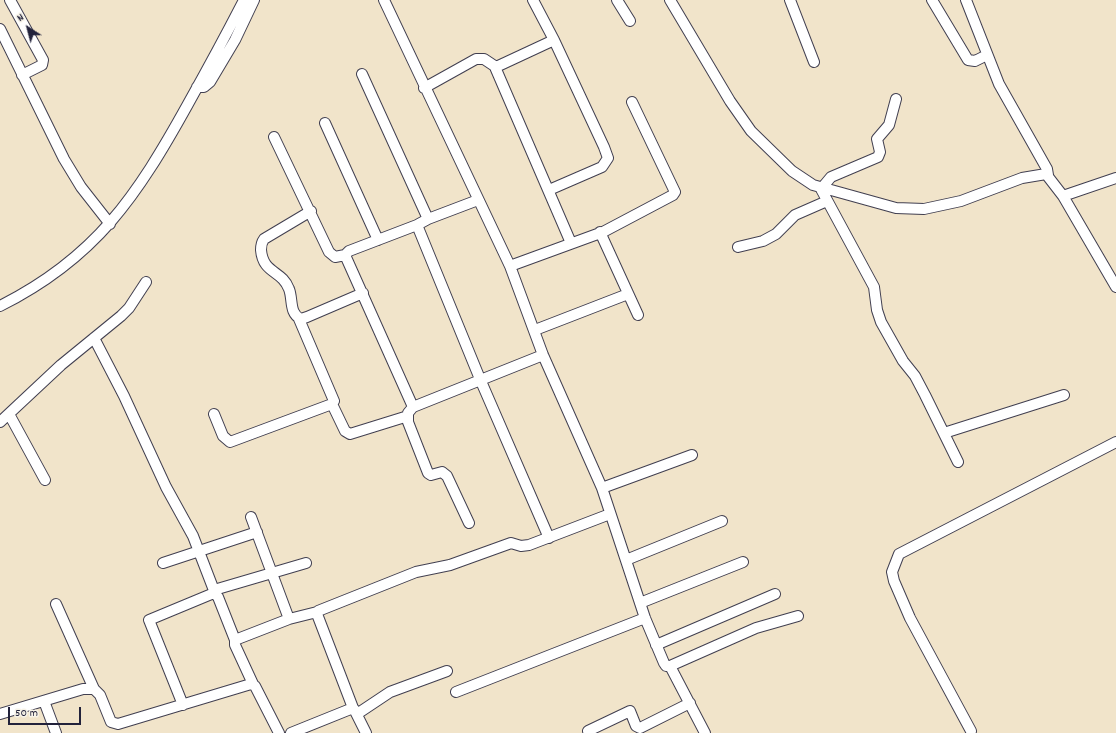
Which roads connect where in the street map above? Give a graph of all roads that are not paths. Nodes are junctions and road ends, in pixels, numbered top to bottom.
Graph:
1 (10, 0) edge
2 (244, 0) edge
3 (254, 0) edge
4 (384, 0) edge
5 (533, 0) edge
6 (616, 0) edge
7 (670, 0) edge
8 (790, 0) edge
9 (932, 0) edge
10 (966, 0) edge
11 (630, 21) dead end
12 (0, 29) edge
13 (554, 40) junction
14 (987, 55) junction
15 (814, 62) dead end
16 (495, 67) junction
17 (362, 74) dead end
18 (22, 75) junction
19 (197, 87) junction
20 (424, 88) junction
21 (896, 99) dead end
22 (632, 102) dead end
23 (325, 123) dead end
24 (274, 137) dead end
25 (1048, 175) junction
26 (1116, 178) edge
27 (821, 189) junction
28 (549, 190) junction
29 (1063, 196) junction
30 (478, 200) junction
31 (827, 202) junction
32 (310, 211) junction
33 (428, 219) junction
34 (110, 224) junction
35 (417, 225) junction
36 (600, 232) junction
37 (378, 240) junction
38 (571, 242) junction
39 (738, 247) dead end
40 (345, 255) junction
41 (510, 266) junction
42 (146, 282) dead end
43 (1116, 287) edge
44 (363, 293) junction
45 (628, 294) junction
46 (0, 306) edge
47 (638, 315) dead end
48 (299, 319) junction
49 (535, 330) junction
50 (94, 338) junction
51 (543, 355) junction
52 (480, 379) junction
53 (1064, 395) dead end
54 (332, 404) junction
55 (413, 407) junction
56 (9, 414) junction
57 (214, 414) dead end
58 (408, 416) junction
59 (0, 422) edge
60 (944, 433) junction
61 (1116, 442) edge
62 (692, 455) dead end
63 (958, 462) dead end
64 (45, 480) dead end
65 (602, 488) junction
66 (610, 514) junction
67 (251, 517) dead end
68 (722, 520) dead end
69 (469, 523) dead end
70 (257, 532) junction
71 (549, 538) junction
72 (199, 552) junction
73 (626, 560) junction
74 (744, 562) dead end
75 (163, 563) dead end
76 (306, 563) dead end
77 (271, 572) junction
78 (215, 592) junction
79 (775, 594) dead end
80 (640, 603) junction
81 (56, 604) dead end
82 (317, 612) junction
83 (798, 616) dead end
84 (645, 618) junction
85 (290, 619) junction
86 (235, 640) junction
87 (656, 645) junction
88 (670, 666) junction
89 (446, 671) dead end
90 (253, 684) junction
91 (94, 689) junction
92 (456, 692) dead end
93 (44, 701) junction
94 (690, 703) junction
95 (183, 704) junction
96 (355, 711) junction
97 (0, 714) edge
98 (115, 728) edge
99 (588, 731) dead end
100 (971, 731) dead end
101 (56, 733) edge
102 (279, 733) edge
103 (291, 733) edge
104 (366, 733) edge
105 (705, 733) edge

1 - 18 street
2 - 19 street
3 - 19 street
4 - 20 street
5 - 13 street
6 - 11 street
7 - 27 street
8 - 15 street
9 - 14 street
10 - 14 street
12 - 18 street
13 - 16 street
13 - 28 street
14 - 25 street
16 - 20 street
16 - 28 street
17 - 33 street
18 - 34 street
19 - 34 street
20 - 30 street
21 - 27 street
22 - 36 street
23 - 37 street
24 - 32 street
25 - 27 street
25 - 29 street
26 - 29 street
27 - 31 street
28 - 38 street
29 - 43 street
30 - 33 street
30 - 41 street
31 - 39 street
31 - 60 street
32 - 40 street
32 - 48 street
33 - 35 street
34 - 46 street
35 - 37 street
35 - 52 street
36 - 38 street
36 - 45 street
37 - 40 street
38 - 41 street
40 - 44 street
41 - 49 street
42 - 50 street
44 - 48 street
44 - 55 street
45 - 47 street
45 - 49 street
48 - 54 street
49 - 51 street
50 - 56 street
50 - 72 street
51 - 52 street
51 - 65 street
52 - 55 street
52 - 71 street
53 - 60 street
54 - 57 street
54 - 58 street
55 - 58 street
56 - 59 street
56 - 64 street
58 - 69 street
60 - 63 street
61 - 100 street
62 - 65 street
65 - 66 street
66 - 71 street
66 - 73 street
67 - 70 street
68 - 73 street
70 - 72 street
70 - 77 street
71 - 82 street
72 - 75 street
72 - 78 street
73 - 80 street
74 - 80 street
76 - 77 street
77 - 78 street
77 - 85 street
78 - 86 street
78 - 95 street
79 - 87 street
80 - 84 street
81 - 91 street
82 - 85 street
82 - 96 street
83 - 88 street
84 - 87 street
84 - 92 street
85 - 86 street
86 - 90 street
87 - 88 street
88 - 94 street
89 - 96 street
90 - 95 street
90 - 102 street
91 - 93 street
91 - 98 street
93 - 97 street
93 - 101 street
94 - 99 street
94 - 105 street
95 - 98 street
96 - 103 street
96 - 104 street

